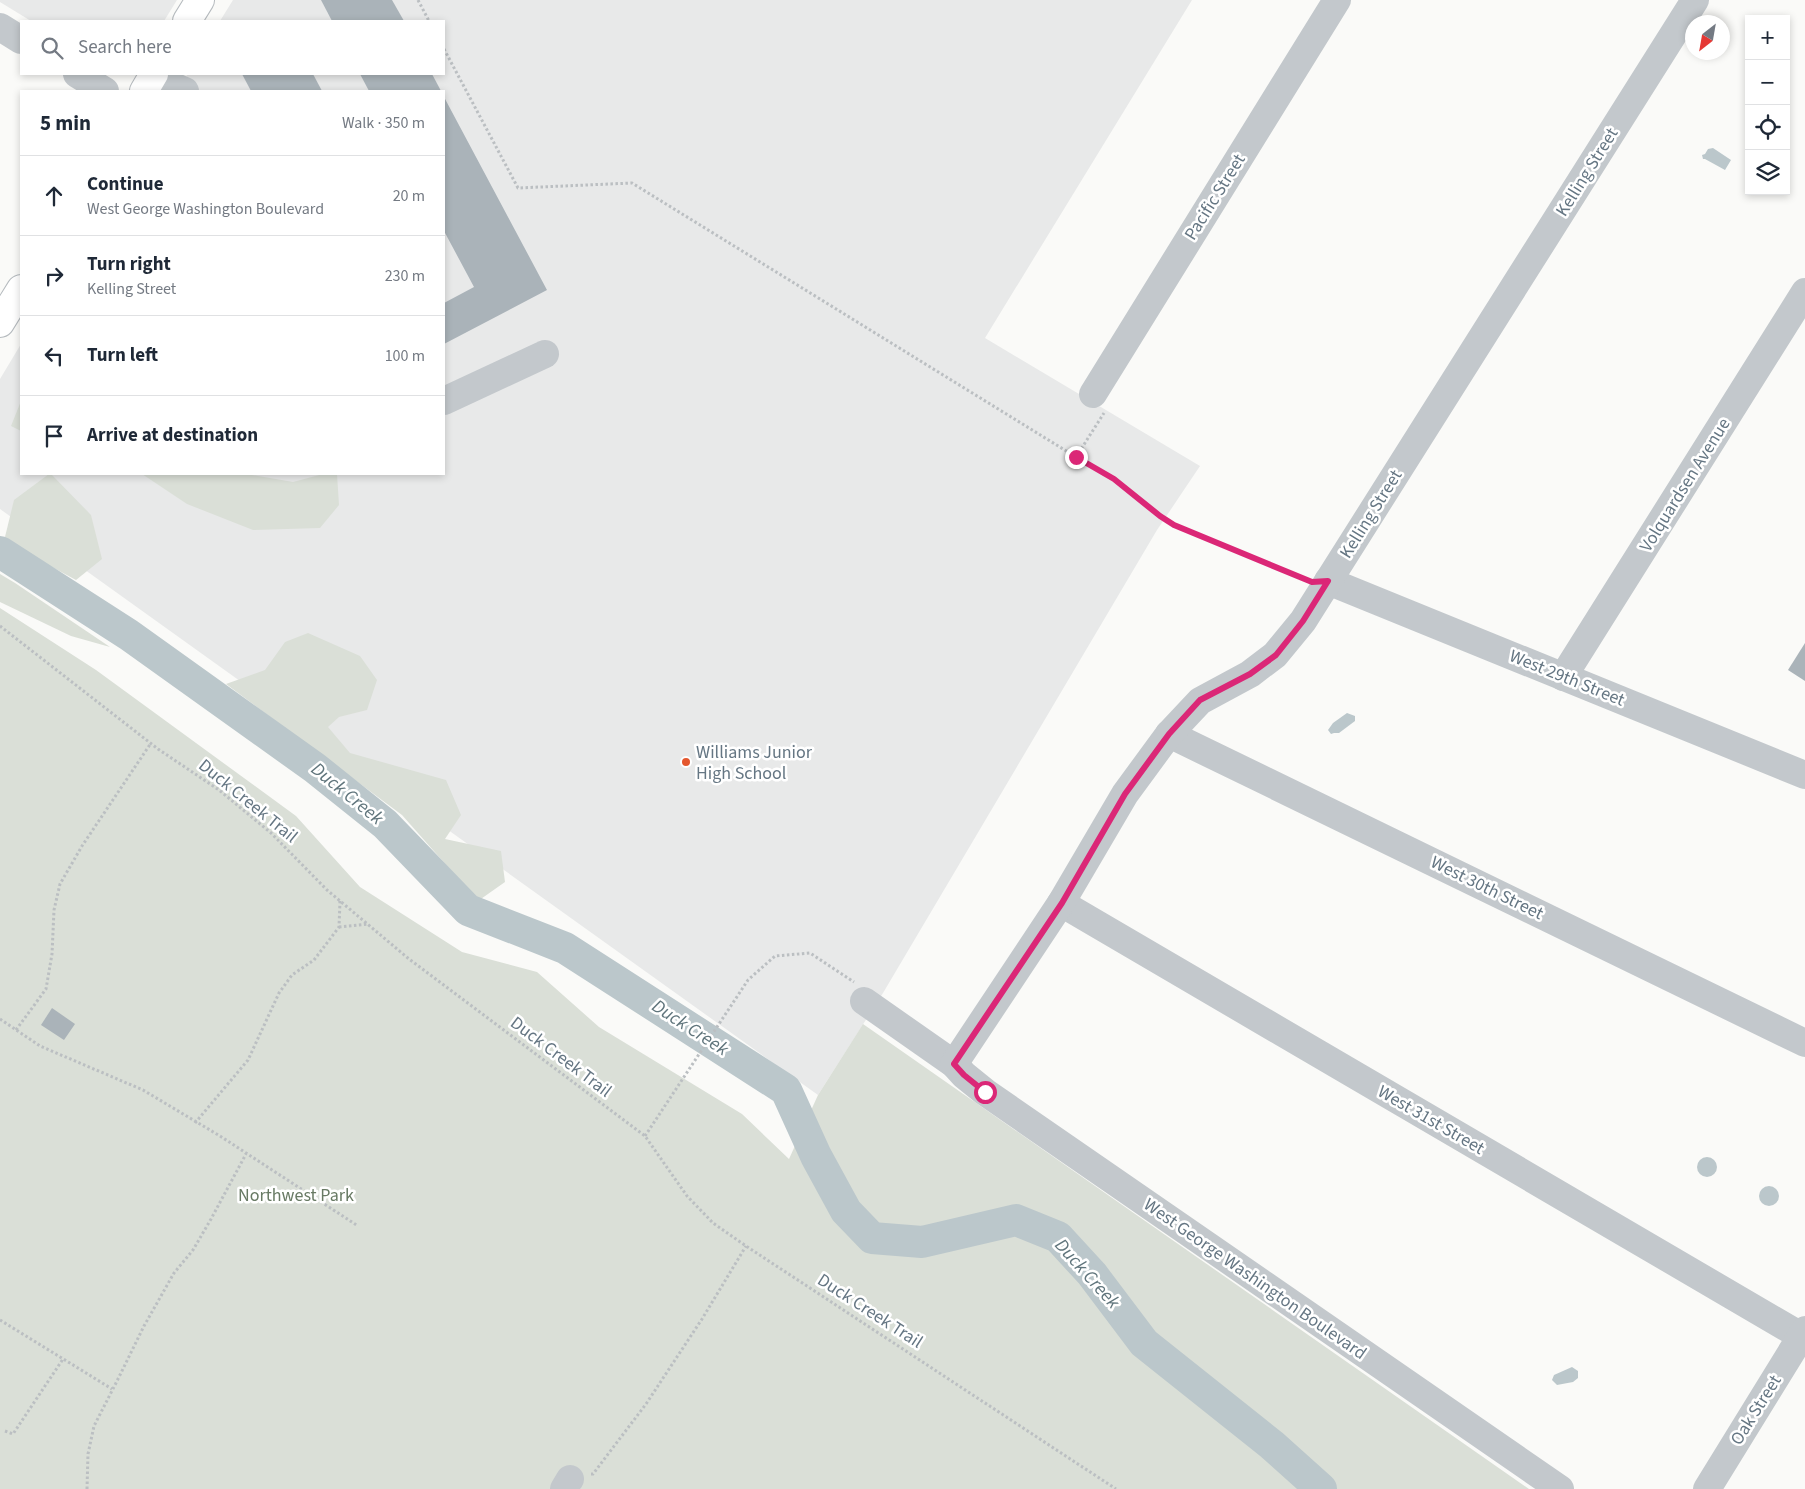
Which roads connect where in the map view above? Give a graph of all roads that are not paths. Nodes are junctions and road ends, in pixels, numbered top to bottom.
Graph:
1 (200, 0) edge
2 (1337, 0) edge
3 (1695, 0) edge
4 (188, 20) edge
5 (0, 27) edge
6 (20, 39) edge
7 (79, 75) edge
8 (150, 81) edge
9 (104, 90) edge
10 (182, 90) edge
11 (20, 291) edge
12 (1805, 292) edge
13 (0, 323) edge
14 (545, 354) dead end
15 (1093, 394) road end
16 (445, 401) edge
17 (1328, 581) junction
18 (1563, 677) junction
19 (1169, 734) junction
20 (1804, 774) edge
21 (1062, 903) junction
22 (864, 1001) road end
23 (1805, 1043) edge
24 (954, 1064) junction
25 (1803, 1333) edge
26 (1560, 1489) edge
27 (1707, 1489) edge

1 - 4 main road
2 - 15 street, Pacific Street
3 - 17 street, Kelling Street
5 - 6 street
7 - 9 street
8 - 10 street
11 - 13 main road
12 - 18 street, Volquardsen Avenue
14 - 16 street
17 - 18 street, West 29th Street
17 - 19 street, Kelling Street
18 - 20 street, West 29th Street
19 - 21 street, Kelling Street
19 - 23 street, West 30th Street
21 - 24 street, Kelling Street
21 - 25 street, West 31st Street
22 - 24 street, West George Washington Boulevard
24 - 26 street, West George Washington Boulevard
25 - 27 street, Oak Street

